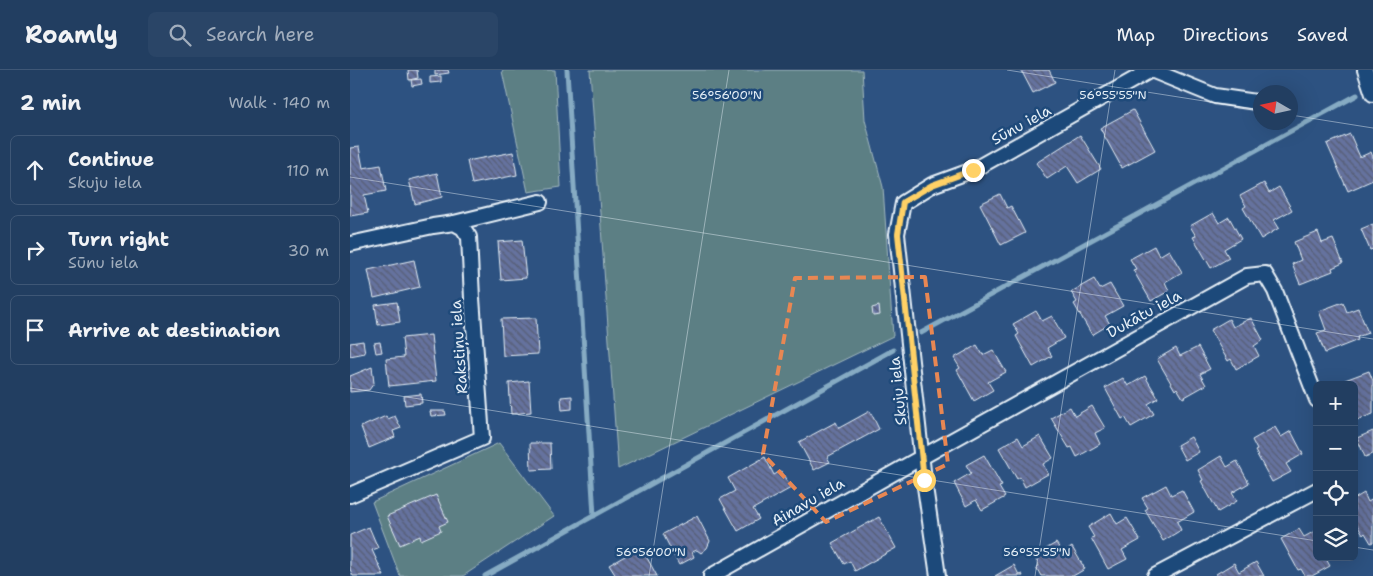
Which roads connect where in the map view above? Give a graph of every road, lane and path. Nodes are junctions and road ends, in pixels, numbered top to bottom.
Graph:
1 (1151, 70) edge
2 (1365, 70) edge
3 (1373, 94) edge
4 (1253, 102) edge
5 (540, 202) dead end
6 (903, 202) joint
7 (454, 224) junction
8 (350, 244) edge
9 (1313, 390) edge
10 (922, 457) junction
11 (1313, 492) edge
12 (350, 495) edge
13 (711, 576) edge
14 (938, 576) edge
15 (1155, 576) edge

1 - 4 street
1 - 6 street, Sūnu iela
2 - 3 street
5 - 7 street
6 - 10 street, Skuju iela
7 - 8 street
7 - 12 street, Rakstiņu iela
9 - 10 street, Dukātu iela
10 - 13 street, Ainavu iela
10 - 14 street, Skuju iela
11 - 15 street

